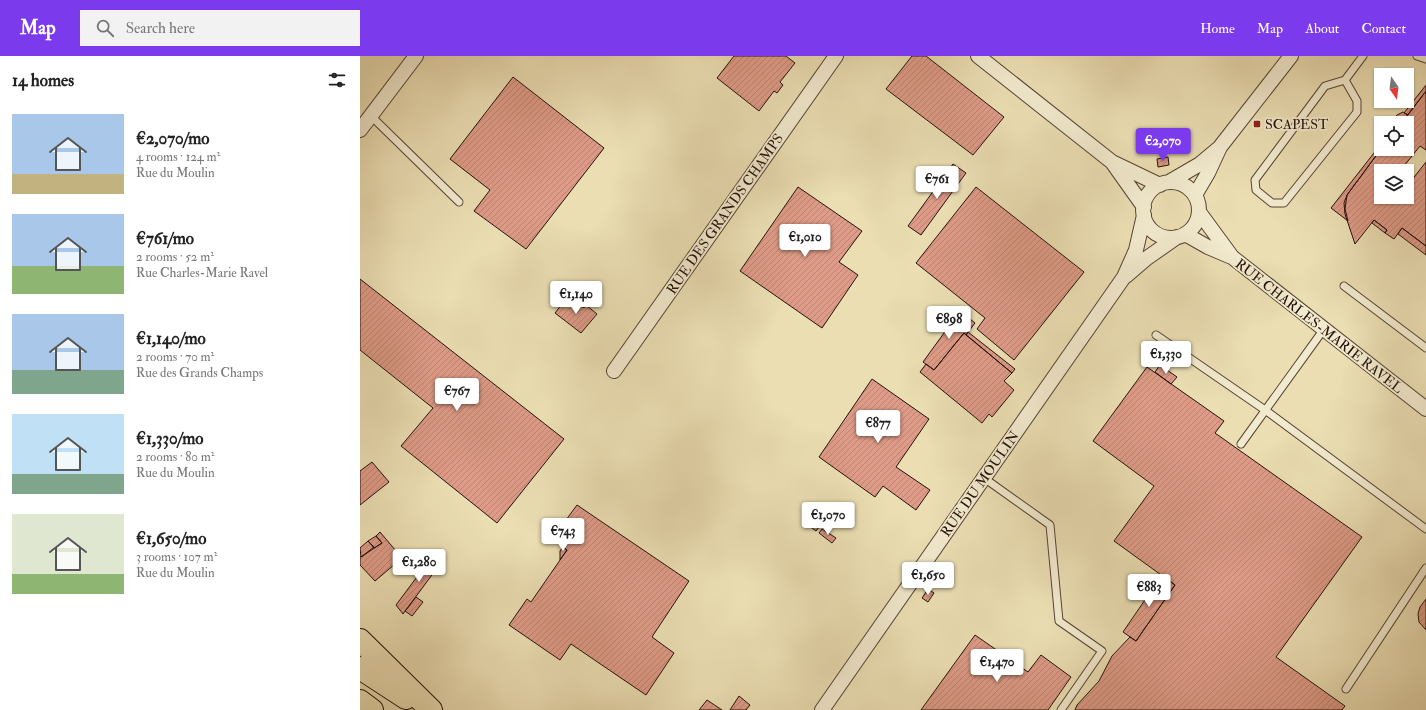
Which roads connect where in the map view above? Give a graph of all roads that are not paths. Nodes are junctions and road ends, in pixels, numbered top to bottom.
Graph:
1 (416, 56) edge
2 (836, 56) edge
3 (978, 56) edge
4 (1291, 56) edge
5 (1363, 56) edge
6 (1417, 56) edge
7 (1426, 59) edge
8 (1345, 80) junction
9 (371, 116) junction
10 (360, 130) edge
11 (1220, 147) junction
12 (1112, 162) junction
13 (1164, 184) junction
14 (1195, 195) junction
15 (459, 202) dead end
16 (1144, 211) junction
17 (1199, 212) junction
18 (1181, 236) junction
19 (1232, 257) junction
20 (1124, 277) junction
21 (1344, 286) dead end
22 (1324, 329) junction
23 (1156, 335) dead end
24 (1426, 348) edge
25 (614, 371) dead end
26 (1426, 409) edge
27 (1265, 410) junction
28 (1241, 444) dead end
29 (984, 478) junction
30 (1426, 529) edge
31 (1426, 568) edge
32 (360, 640) edge
33 (360, 668) edge
34 (1346, 689) dead end
35 (360, 701) edge
36 (372, 710) edge
37 (423, 710) edge
38 (431, 710) edge
39 (822, 710) edge
40 (1061, 710) edge

1 - 9 street
2 - 25 street, RUE DES GRANDS CHAMPS
3 - 12 street
4 - 11 street
5 - 8 lane
6 - 7 lane
8 - 8 lane
9 - 10 street
9 - 15 lane
11 - 13 street
11 - 14 street
12 - 13 street
12 - 16 street
13 - 14 street
13 - 16 street
14 - 17 street
16 - 18 street
16 - 20 street, RUE DU MOULIN
17 - 18 street
17 - 19 street, RUE CHARLES-MARIE RAVEL
18 - 19 street, RUE CHARLES-MARIE RAVEL
18 - 20 street, RUE DU MOULIN
19 - 22 street, RUE CHARLES-MARIE RAVEL
20 - 29 street, RUE DU MOULIN
21 - 24 lane
22 - 26 street, RUE CHARLES-MARIE RAVEL
22 - 27 lane
23 - 27 lane
27 - 28 lane
27 - 30 lane
29 - 39 street, RUE DU MOULIN
29 - 40 lane
31 - 34 lane
32 - 38 main road
33 - 37 main road
35 - 36 main road

